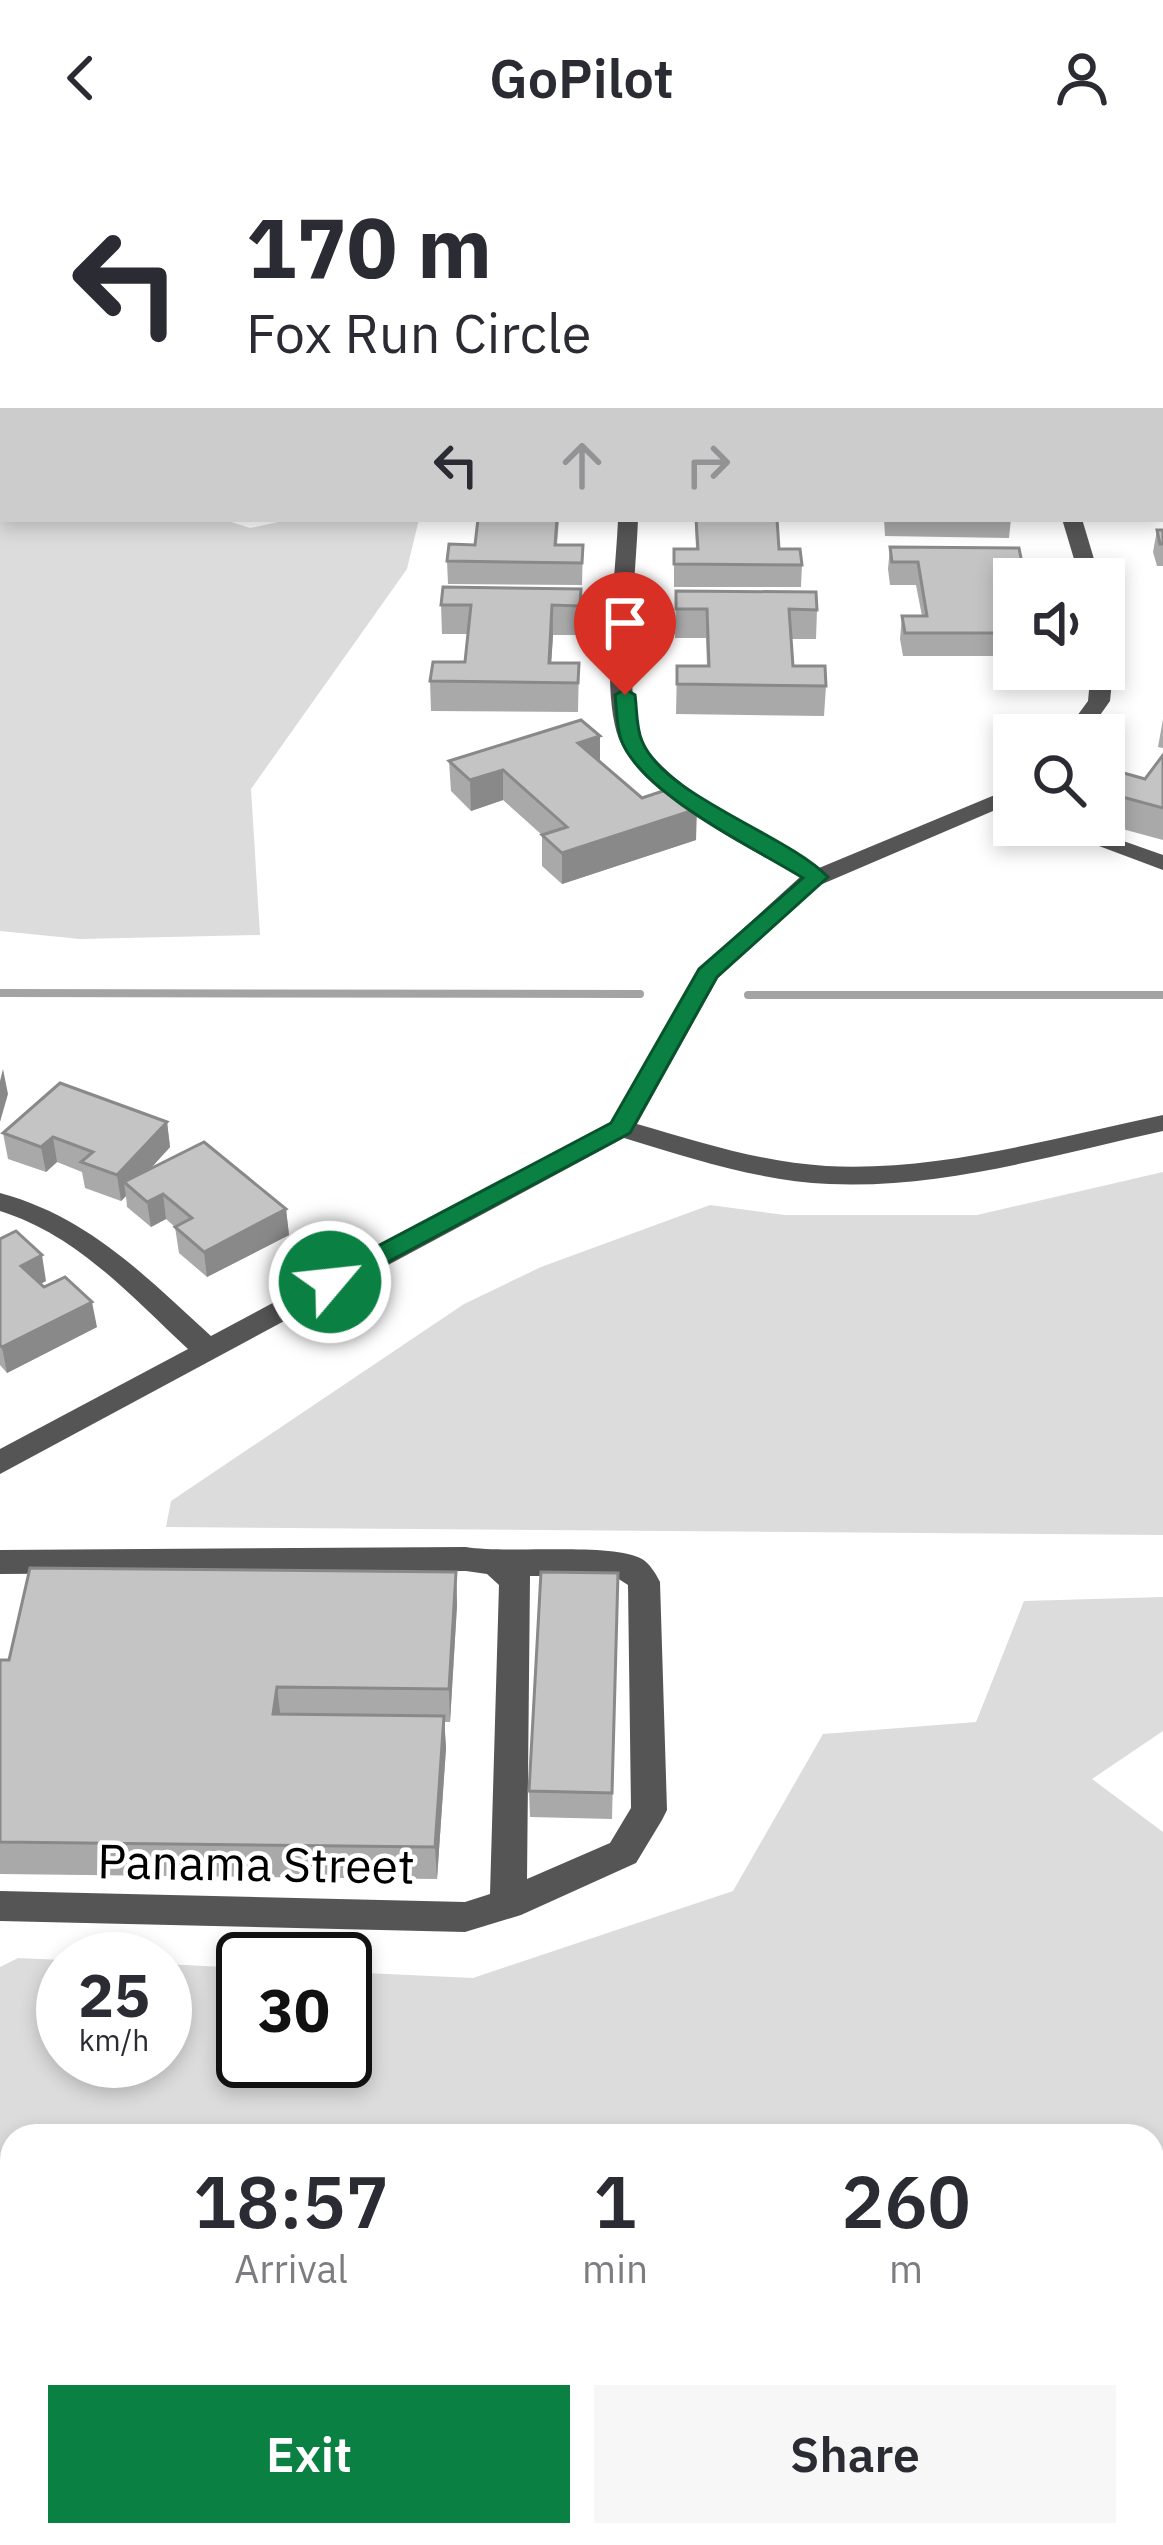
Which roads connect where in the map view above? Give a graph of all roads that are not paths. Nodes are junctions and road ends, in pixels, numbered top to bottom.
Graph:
1 (628, 522) edge
2 (1073, 522) edge
3 (1084, 558) edge
4 (993, 808) edge
5 (1115, 846) edge
6 (1163, 863) edge
7 (817, 877) junction
8 (1163, 1123) edge
9 (621, 1128) junction
10 (0, 1202) edge
11 (206, 1348) junction
12 (0, 1463) edge
13 (1, 1564) edge
14 (496, 1564) junction
15 (508, 1904) junction
16 (0, 1906) edge

1 - 7 street
2 - 3 street
4 - 7 street
5 - 6 street
7 - 9 street
8 - 9 street
9 - 11 street
10 - 11 street
11 - 12 street
13 - 14 street, Panama Street
14 - 15 street
14 - 15 street, Panama Street
15 - 16 street, Panama Street

